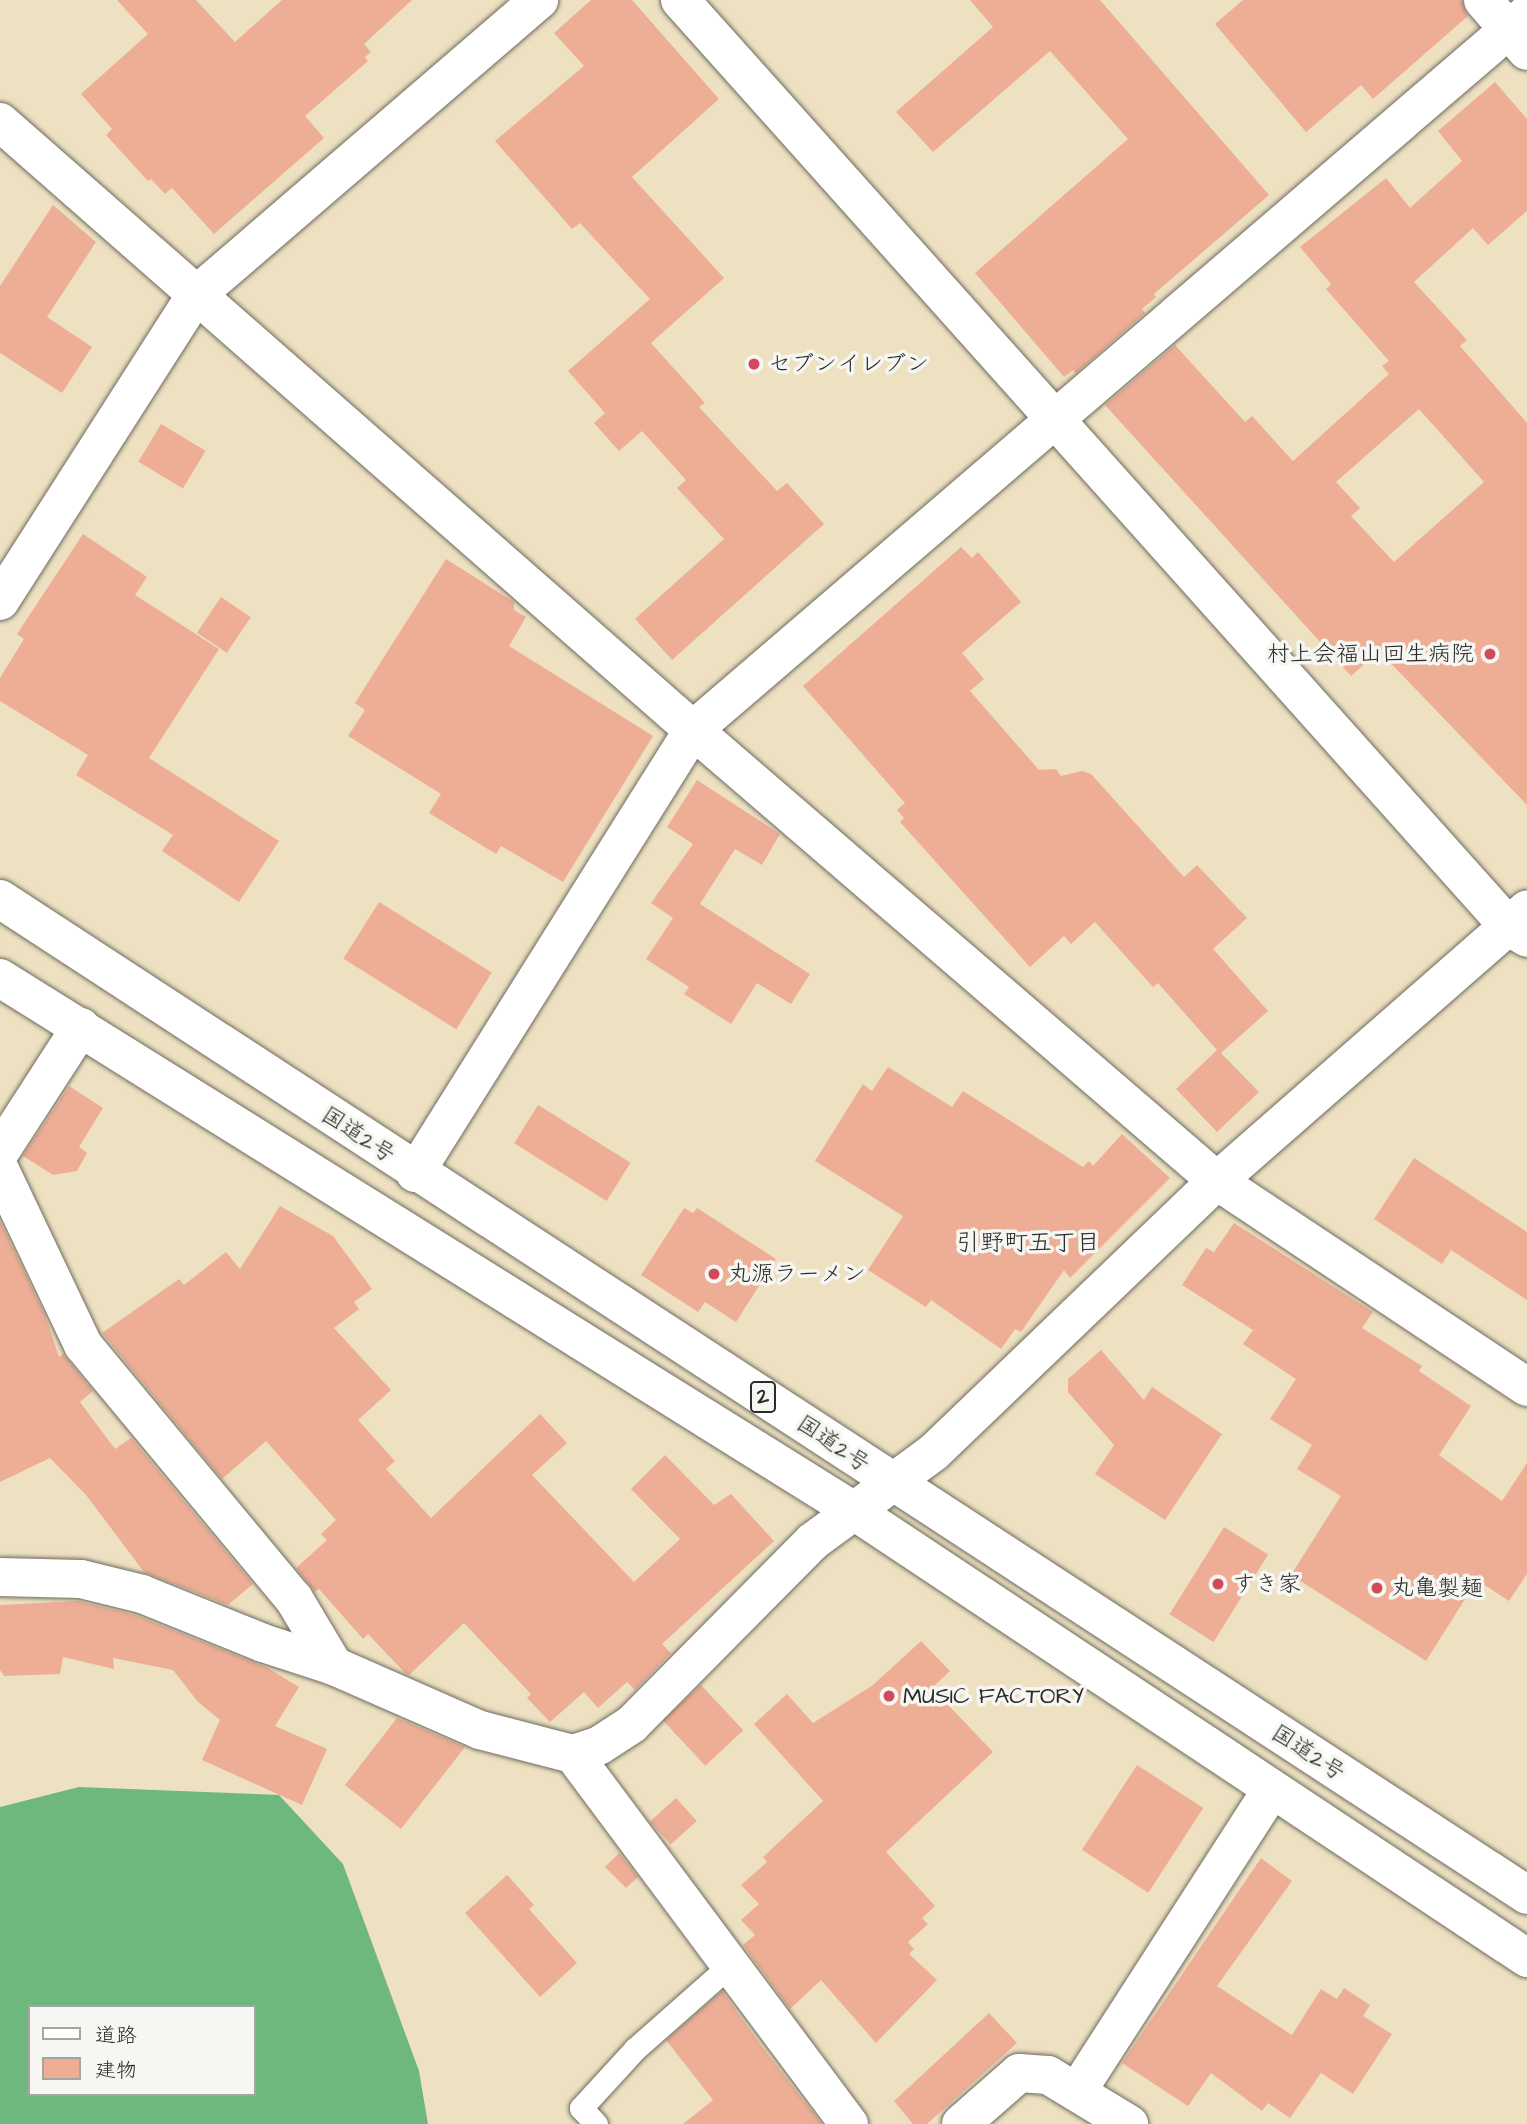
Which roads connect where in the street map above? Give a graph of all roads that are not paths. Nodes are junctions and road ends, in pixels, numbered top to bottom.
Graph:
1 (540, 0) edge
2 (680, 0) edge
3 (1483, 0) edge
4 (1521, 32) edge
5 (0, 122) edge
6 (195, 296) junction
7 (1058, 420) junction
8 (0, 601) edge
9 (693, 730) junction
10 (0, 899) edge
11 (1521, 925) edge
12 (0, 978) edge
13 (81, 1027) junction
14 (0, 1152) edge
15 (0, 1170) edge
16 (415, 1173) junction
17 (1217, 1181) junction
18 (1527, 1387) edge
19 (892, 1484) junction
20 (853, 1511) junction
21 (0, 1577) edge
22 (334, 1666) junction
23 (573, 1754) junction
24 (1272, 1789) junction
25 (1527, 1895) edge
26 (1527, 1958) edge
27 (729, 1966) junction
28 (1078, 2090) junction
29 (596, 2124) edge
30 (849, 2124) edge
31 (961, 2124) edge
32 (1129, 2124) edge

1 - 6 main road
2 - 7 main road
3 - 4 main road
4 - 7 main road
5 - 6 main road
6 - 8 main road
6 - 9 main road
7 - 9 main road
7 - 11 main road
9 - 16 main road
9 - 17 main road
10 - 16 main road, 国道2号 / 2
11 - 17 main road
12 - 13 main road, 国道2号 / 2
13 - 14 main road
13 - 20 main road, 国道2号 / 2
15 - 22 main road
16 - 19 main road, 国道2号 / 2
17 - 18 main road
17 - 19 main road
19 - 20 main road
19 - 25 main road, 国道2号 / 2
20 - 23 main road
20 - 24 main road, 国道2号 / 2
21 - 22 main road
22 - 23 main road
23 - 27 main road
24 - 26 main road, 国道2号 / 2
24 - 28 main road
27 - 29 lane
27 - 30 main road
28 - 31 main road
28 - 32 main road

